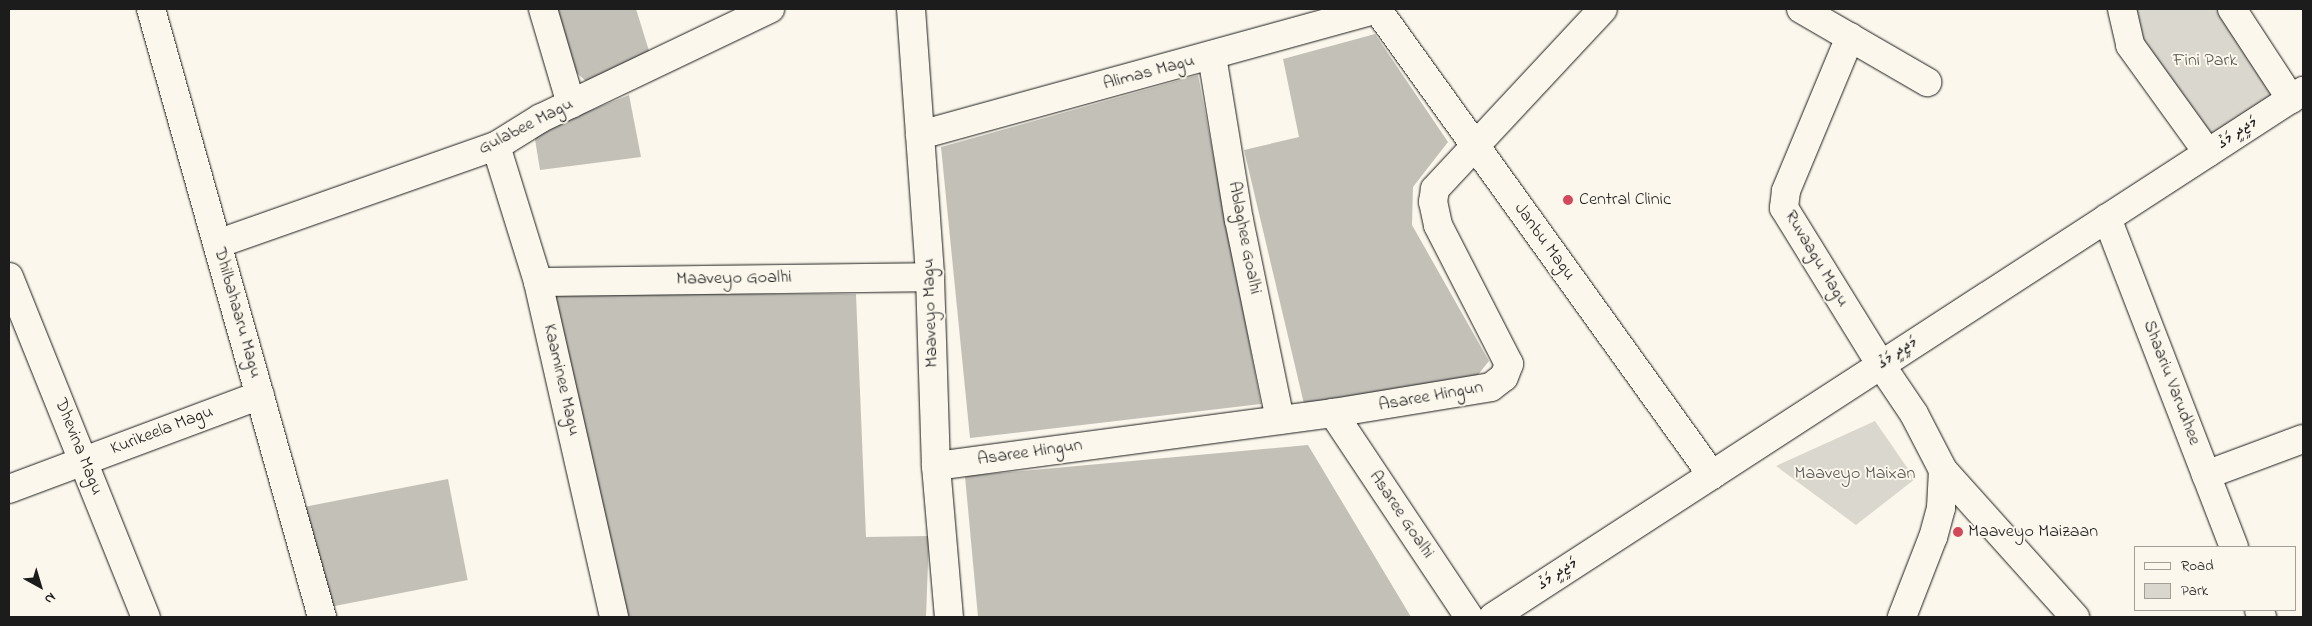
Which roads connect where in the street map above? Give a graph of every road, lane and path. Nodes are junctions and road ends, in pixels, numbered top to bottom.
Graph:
1 (151, 9) edge
2 (544, 9) edge
3 (770, 9) edge
4 (911, 9) edge
5 (1377, 9) edge
6 (1603, 9) edge
7 (1802, 9) edge
8 (2122, 9) edge
9 (2232, 9) edge
10 (1850, 37) junction
11 (1212, 56) junction
12 (1927, 82) dead end
13 (2297, 95) edge
14 (571, 104) junction
15 (920, 136) junction
16 (496, 146) junction
17 (1475, 146) junction
18 (2208, 153) junction
19 (2108, 218) junction
20 (217, 244) junction
21 (9, 277) edge
22 (930, 277) junction
23 (538, 282) junction
24 (1881, 365) junction
25 (260, 395) junction
26 (1333, 413) junction
27 (1280, 420) junction
28 (2303, 438) edge
29 (84, 461) junction
30 (936, 466) junction
31 (1943, 470) junction
32 (2206, 475) junction
33 (1712, 476) junction
34 (9, 489) edge
35 (1647, 528) dead end
36 (2234, 546) edge
37 (146, 617) edge
38 (322, 617) edge
39 (614, 617) edge
40 (949, 617) edge
41 (1469, 617) edge
42 (1493, 617) edge
43 (1500, 617) edge
44 (1902, 617) edge
45 (2074, 617) edge

1 - 20 street, Dhilbahaaru Magu
2 - 14 street
3 - 14 street, Gulabee Magu
4 - 15 street, Maaveyo Magu
5 - 11 street, Alimas Magu
5 - 17 street, Janbu Magu
6 - 17 street, Asaree Hingun
7 - 10 street
8 - 18 street
9 - 13 street
10 - 12 street
10 - 24 street, Ruvaagu Magu
11 - 15 street, Alimas Magu
11 - 27 street, Ablaghee Goalhi
13 - 18 street, މަޖީދީ މަގު
14 - 16 street, Gulabee Magu
15 - 22 street, Maaveyo Magu
16 - 20 street, Gulabee Magu
16 - 23 street, Kaaminee Magu
17 - 26 street, Asaree Hingun
17 - 33 street, Janbu Magu
18 - 19 street, މަޖީދީ މަގު
19 - 24 street, މަޖީދީ މަގު
19 - 32 street, Shaariu Varudhee
20 - 25 street, Dhilbahaaru Magu
21 - 29 street, Dhevina Magu
22 - 23 street, Maaveyo Goalhi
22 - 30 street, Maaveyo Magu
23 - 39 street, Kaaminee Magu
24 - 31 street, Ruvaagu Magu
24 - 33 street, މަޖީދީ މަގު
25 - 29 street, Kurikeela Magu
25 - 38 street, Dhilbahaaru Magu
26 - 27 street, Asaree Hingun
26 - 41 street, Asaree Goalhi
27 - 30 street, Asaree Hingun
28 - 32 street
29 - 34 street, Kurikeela Magu
29 - 37 street, Dhevina Magu
30 - 40 street, Maaveyo Magu
31 - 44 street
31 - 45 street, Ruvaagu Magu
32 - 36 street, Shaariu Varudhee
33 - 42 street, މަޖީދީ މަގު
35 - 43 street

